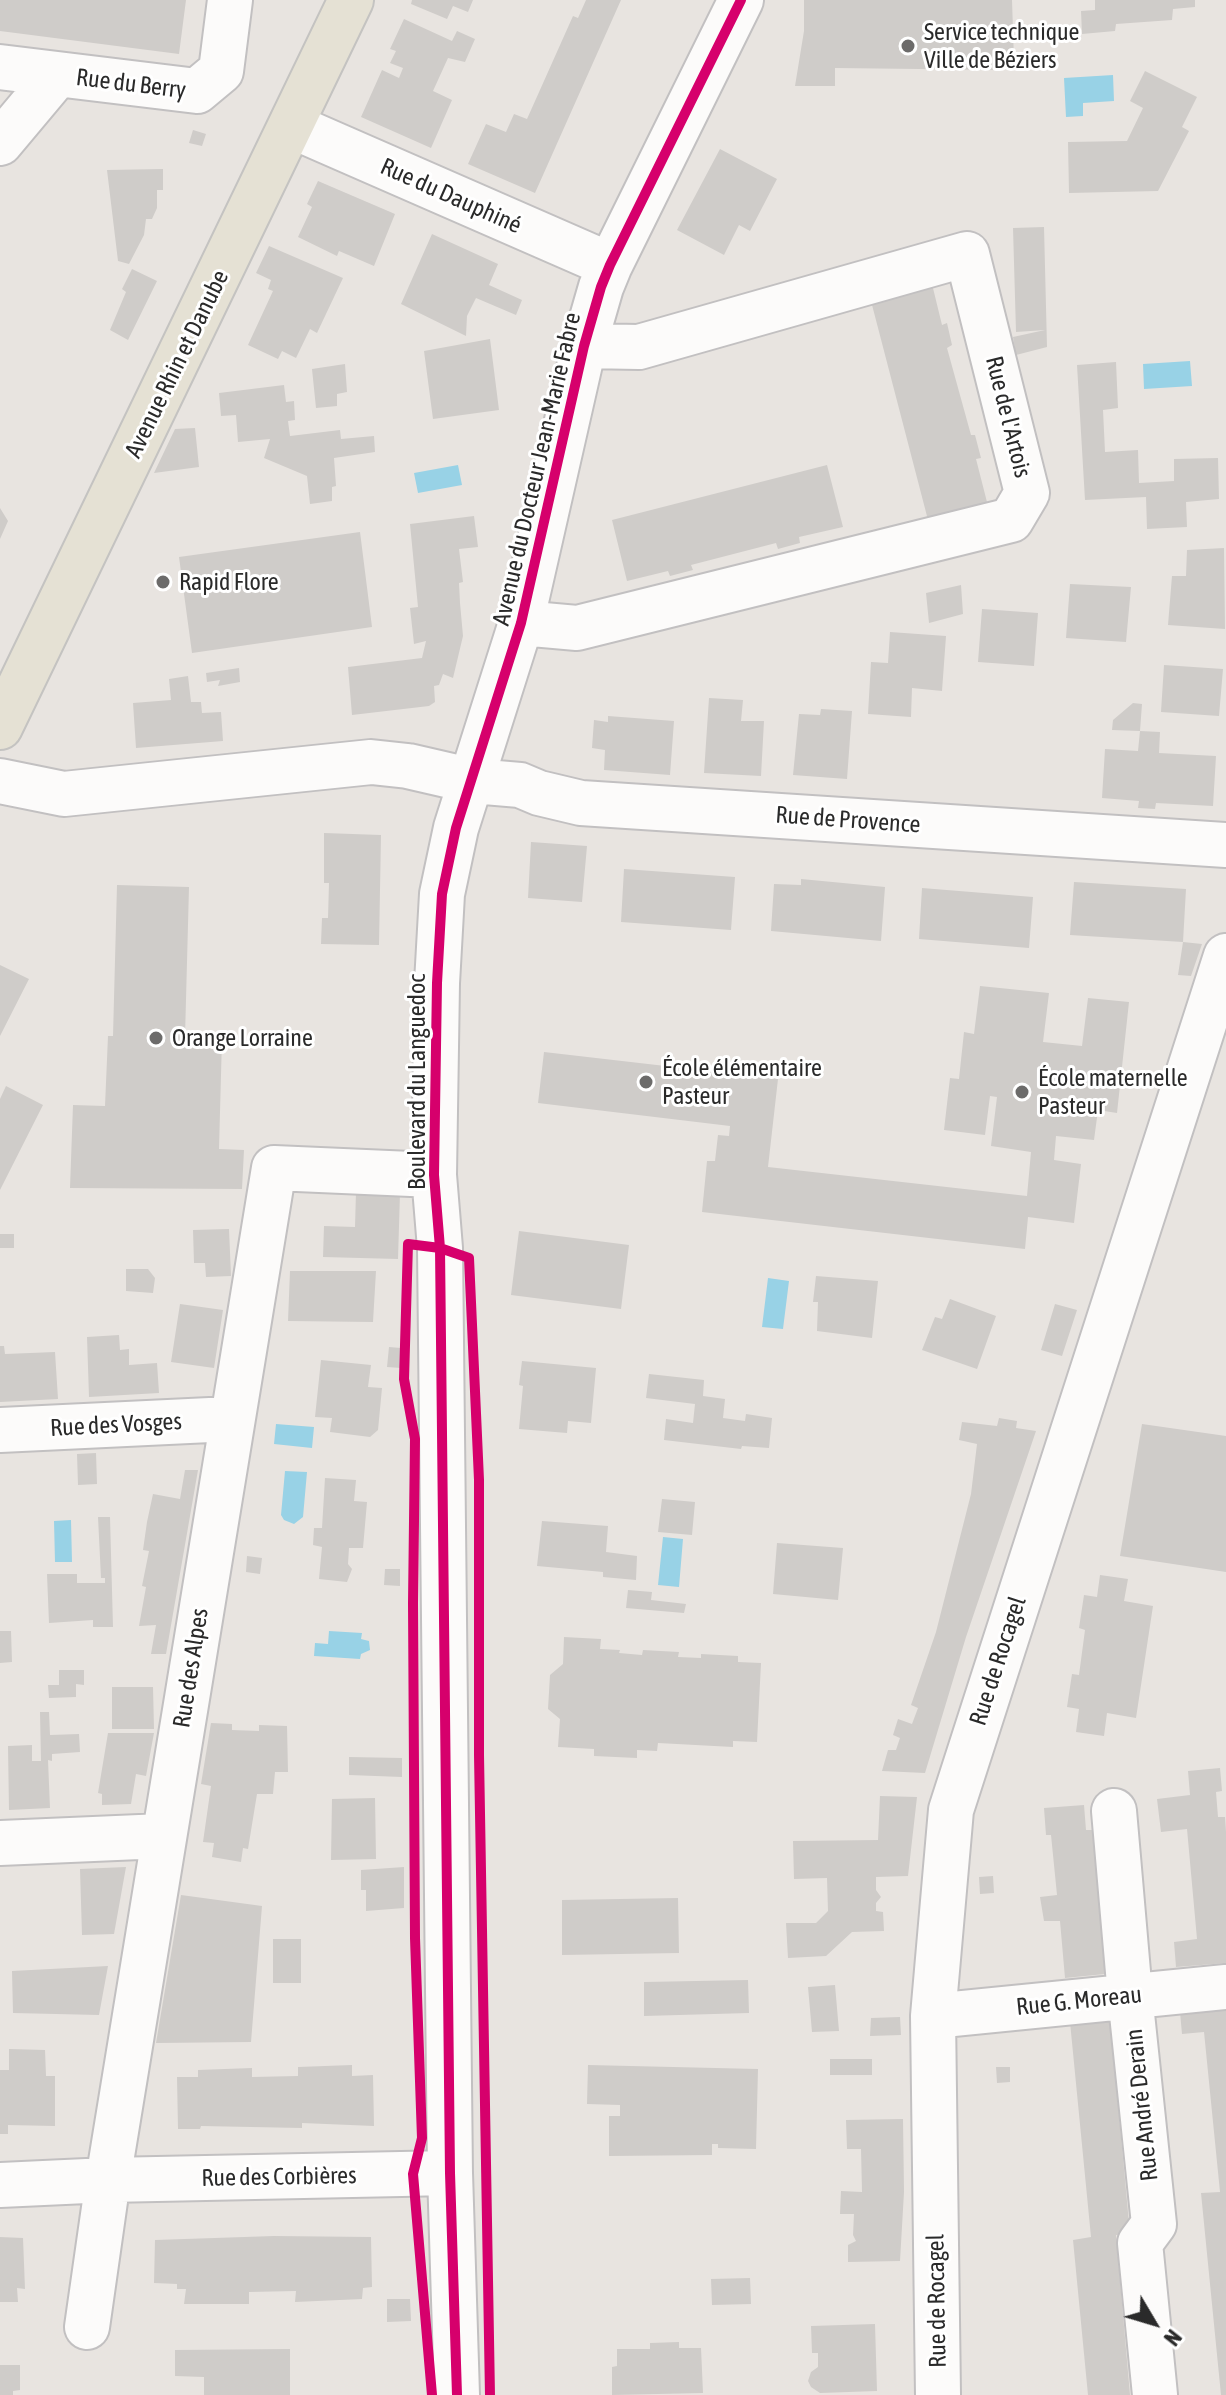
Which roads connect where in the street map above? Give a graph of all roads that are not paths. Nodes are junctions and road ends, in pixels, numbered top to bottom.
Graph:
1 (230, 0) edge
2 (351, 0) edge
3 (741, 0) edge
4 (0, 67) edge
5 (57, 75) junction
6 (292, 126) junction
7 (0, 143) edge
8 (610, 265) junction
9 (584, 346) junction
10 (521, 623) junction
11 (0, 727) edge
12 (0, 781) edge
13 (473, 781) junction
14 (1226, 845) edge
15 (1226, 956) edge
16 (434, 1175) junction
17 (231, 1419) junction
18 (0, 1430) edge
19 (1114, 1811) dead end
20 (163, 1836) junction
21 (0, 1843) edge
22 (1226, 1987) edge
23 (1130, 1995) junction
24 (933, 2016) junction
25 (450, 2173) junction
26 (108, 2180) junction
27 (0, 2185) edge
28 (87, 2327) dead end
29 (457, 2395) edge
30 (938, 2395) edge
31 (1155, 2395) edge

1 - 5 street, Rue du Berry
2 - 6 main road, Avenue Rhin et Danube
3 - 8 street, Avenue du Docteur Jean-Marie Fabre
4 - 5 street, Rue du Berry
5 - 7 street, Rue du Berry
6 - 8 street, Rue du Dauphiné
6 - 11 main road, Avenue Rhin et Danube
8 - 9 street, Avenue du Docteur Jean-Marie Fabre
9 - 10 street, Avenue du Docteur Jean-Marie Fabre
9 - 10 street, Rue de l'Artois
10 - 13 street, Avenue du Docteur Jean-Marie Fabre
12 - 13 street
13 - 14 street, Rue de Provence
13 - 16 street, Boulevard du Languedoc
15 - 24 street, Rue de Rocagel
16 - 17 street, Rue des Alpes
16 - 25 street, Boulevard du Languedoc
17 - 18 street, Rue des Vosges
17 - 20 street, Rue des Alpes
19 - 23 street, Rue André Derain
20 - 21 street
20 - 26 street, Rue des Alpes
22 - 23 street, Rue G. Moreau
23 - 24 street, Rue G. Moreau
23 - 31 street, Rue André Derain
24 - 30 street, Rue de Rocagel
25 - 26 street, Rue des Corbières
25 - 29 street, Boulevard du Languedoc
26 - 27 street, Rue des Corbières
26 - 28 street, Rue des Alpes

